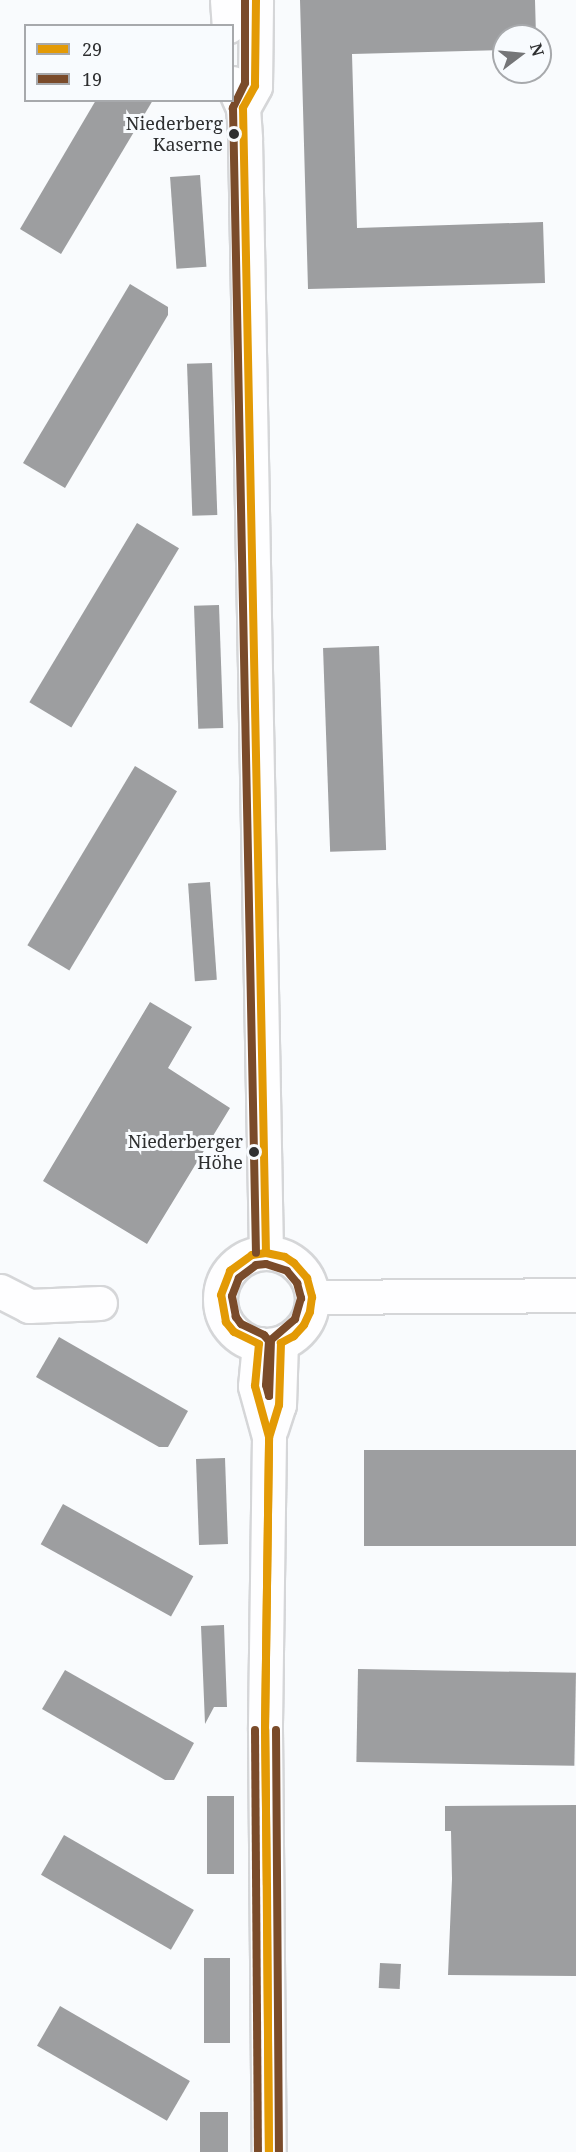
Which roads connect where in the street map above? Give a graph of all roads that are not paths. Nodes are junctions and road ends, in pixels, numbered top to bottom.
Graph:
1 (227, 0) edge
2 (256, 0) edge
3 (229, 24) edge
4 (238, 95) edge
5 (266, 1253) junction
6 (0, 1291) edge
7 (576, 1295) edge
8 (312, 1297) junction
9 (100, 1303) dead end
10 (270, 1343) junction
11 (269, 2152) edge

1 - 3 street
2 - 4 street
4 - 5 street
5 - 8 street
5 - 10 street
6 - 9 street
7 - 8 street
8 - 10 street
10 - 11 street

